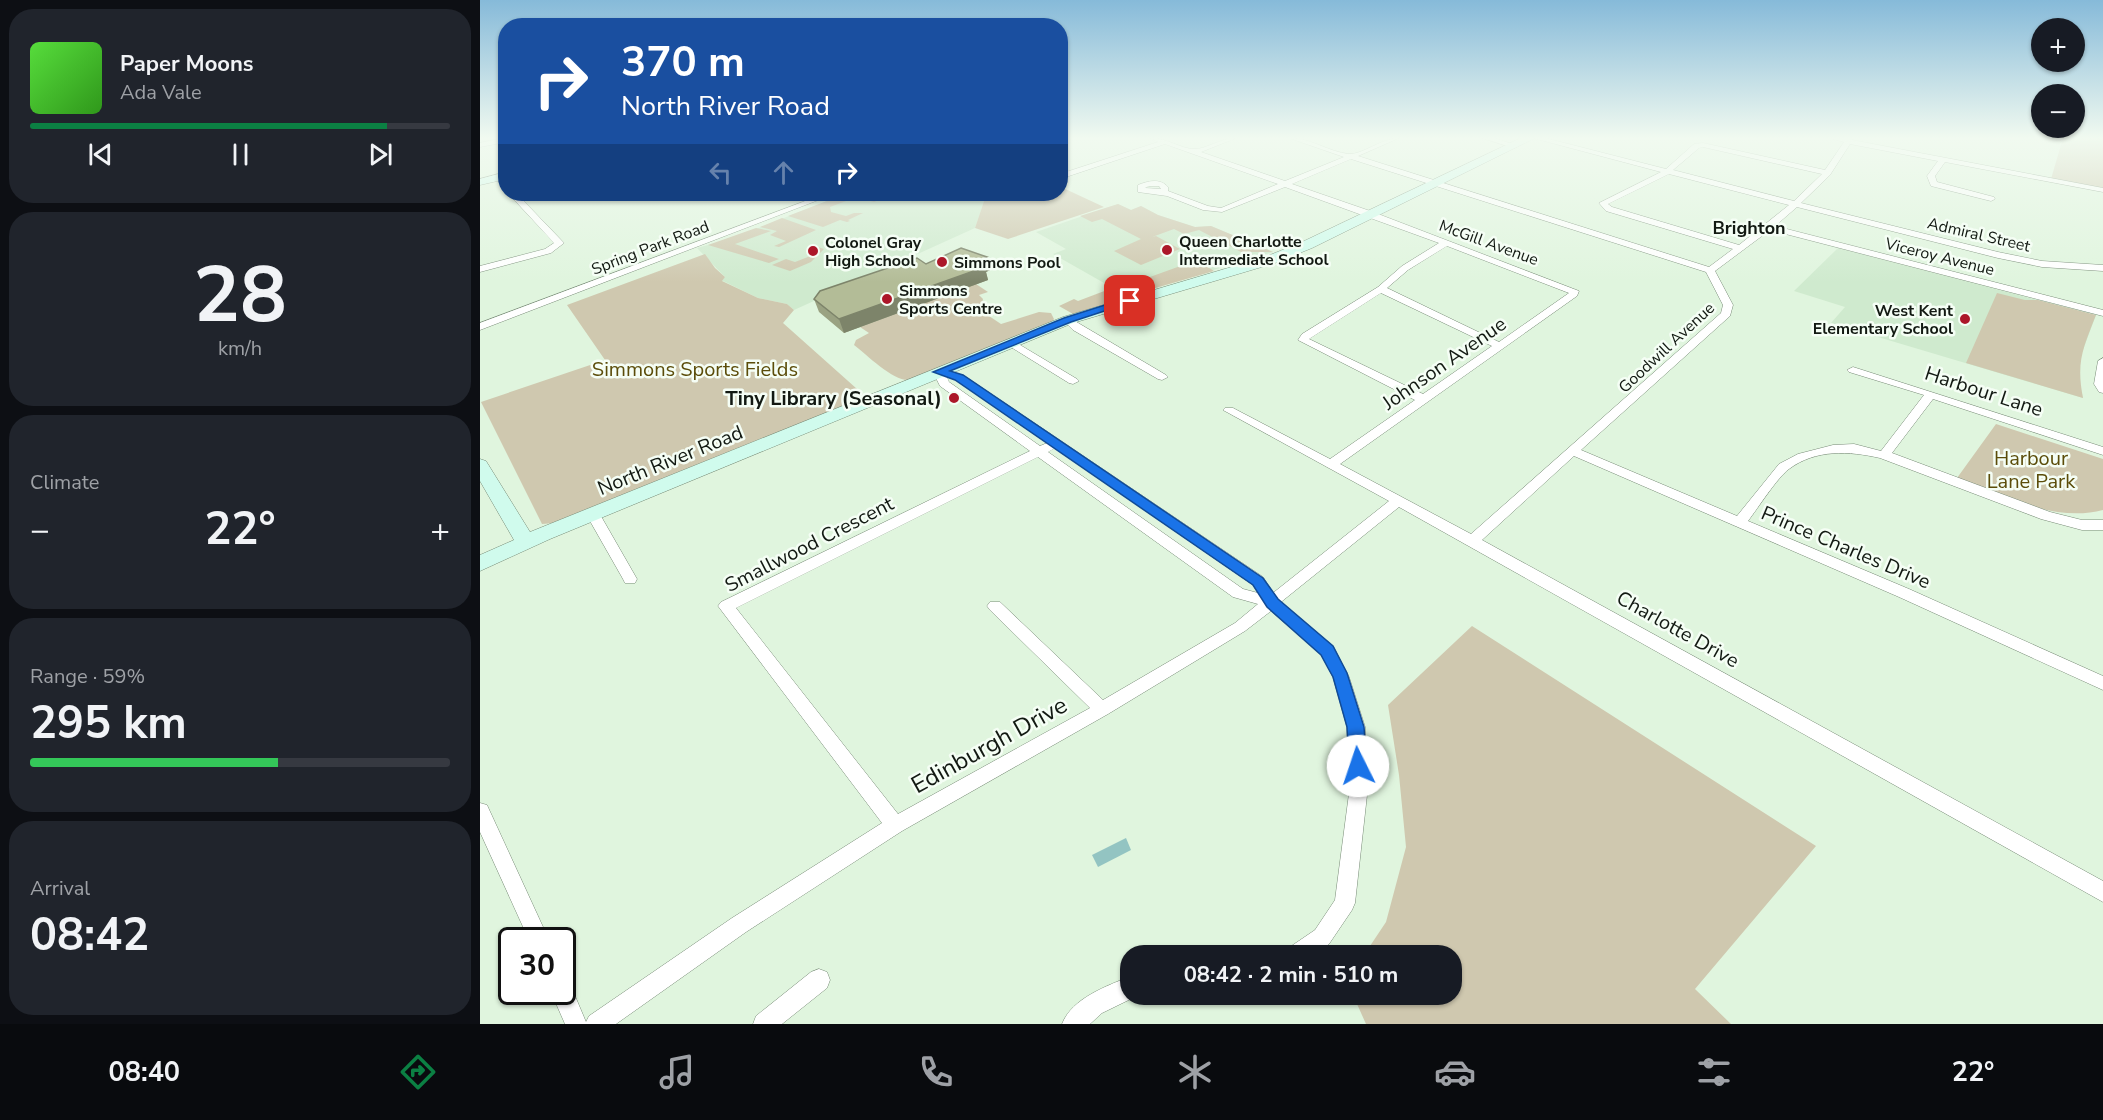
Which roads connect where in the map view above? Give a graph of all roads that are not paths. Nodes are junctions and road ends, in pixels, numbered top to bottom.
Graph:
1 (1283, 186) edge
2 (1287, 186) edge
3 (1432, 186) edge
4 (1442, 186) edge
5 (1639, 186) edge
6 (1724, 186) edge
7 (1814, 186) edge
8 (1941, 186) edge
9 (2081, 186) edge
10 (2103, 190) edge
11 (1162, 192) dead end
12 (1992, 199) dead end
13 (519, 201) edge
14 (812, 201) edge
15 (1796, 203) junction
16 (1370, 214) junction
17 (1769, 227) junction
18 (1446, 243) junction
19 (1739, 248) junction
20 (2103, 268) edge
21 (480, 269) edge
22 (1710, 270) junction
23 (1382, 289) junction
24 (1574, 291) joint
25 (2103, 313) edge
26 (1068, 320) junction
27 (480, 327) edge
28 (1010, 342) junction
29 (1500, 346) junction
30 (2103, 361) edge
31 (1853, 370) dead end
32 (939, 372) junction
33 (1162, 377) dead end
34 (1073, 381) dead end
35 (2103, 390) edge
36 (1931, 394) junction
37 (1423, 399) junction
38 (1229, 410) dead end
39 (1056, 443) junction
40 (1572, 451) junction
41 (2103, 451) edge
42 (1039, 452) junction
43 (1884, 454) junction
44 (1331, 464) junction
45 (482, 472) edge
46 (1399, 500) junction
47 (593, 514) junction
48 (1740, 522) junction
49 (2103, 525) edge
50 (1473, 540) junction
51 (526, 543) junction
52 (480, 564) edge
53 (630, 579) dead end
54 (1272, 603) junction
55 (995, 606) dead end
56 (2103, 683) edge
57 (1102, 709) junction
58 (480, 811) edge
59 (895, 825) junction
60 (2103, 892) edge
61 (532, 927) edge
62 (1310, 945) edge
63 (819, 980) dead end
64 (1120, 992) edge
65 (568, 1005) edge
66 (576, 1024) edge
67 (597, 1024) edge
68 (764, 1024) edge
69 (1073, 1024) edge

1 - 11 street
2 - 16 street, McGill Avenue
3 - 16 main road, North River Road
4 - 22 street
5 - 19 street
6 - 15 street, Admiral Street
7 - 15 street, Goodwill Avenue
8 - 12 street
9 - 10 street
13 - 21 street
14 - 27 street, Spring Park Road
15 - 17 street, Goodwill Avenue
15 - 20 street, Admiral Street
16 - 18 street, McGill Avenue
16 - 26 main road, North River Road
17 - 19 street, Goodwill Avenue
17 - 25 street, Viceroy Avenue
18 - 23 street
18 - 24 street, McGill Avenue
19 - 22 street, Goodwill Avenue
22 - 40 street, Goodwill Avenue
23 - 29 street
23 - 37 street
24 - 29 street, Johnson Avenue
26 - 28 main road, North River Road
26 - 33 street
28 - 32 main road, North River Road
28 - 34 street
29 - 37 street, Johnson Avenue
30 - 35 street
31 - 36 street, Harbour Lane
32 - 39 street
32 - 42 street
32 - 47 main road, North River Road
36 - 41 street, Harbour Lane
36 - 43 street
37 - 44 street, Johnson Avenue
38 - 44 street, Charlotte Drive
39 - 42 street, Smallwood Crescent
39 - 54 street
40 - 48 street, Prince Charles Drive
40 - 50 street, Goodwill Avenue
42 - 54 street
42 - 59 street, Smallwood Crescent
43 - 48 street
43 - 49 street
44 - 46 street, Charlotte Drive
45 - 51 main road
46 - 50 street, Charlotte Drive
46 - 54 street, Edinburgh Drive
47 - 51 main road, North River Road
47 - 53 street
48 - 56 street, Prince Charles Drive
50 - 60 street, Charlotte Drive
51 - 52 main road, North River Road
54 - 57 street, Edinburgh Drive
54 - 62 street
55 - 57 street
57 - 59 street, Edinburgh Drive
58 - 61 street
59 - 67 street, Edinburgh Drive
63 - 68 street
64 - 69 street
65 - 66 street

